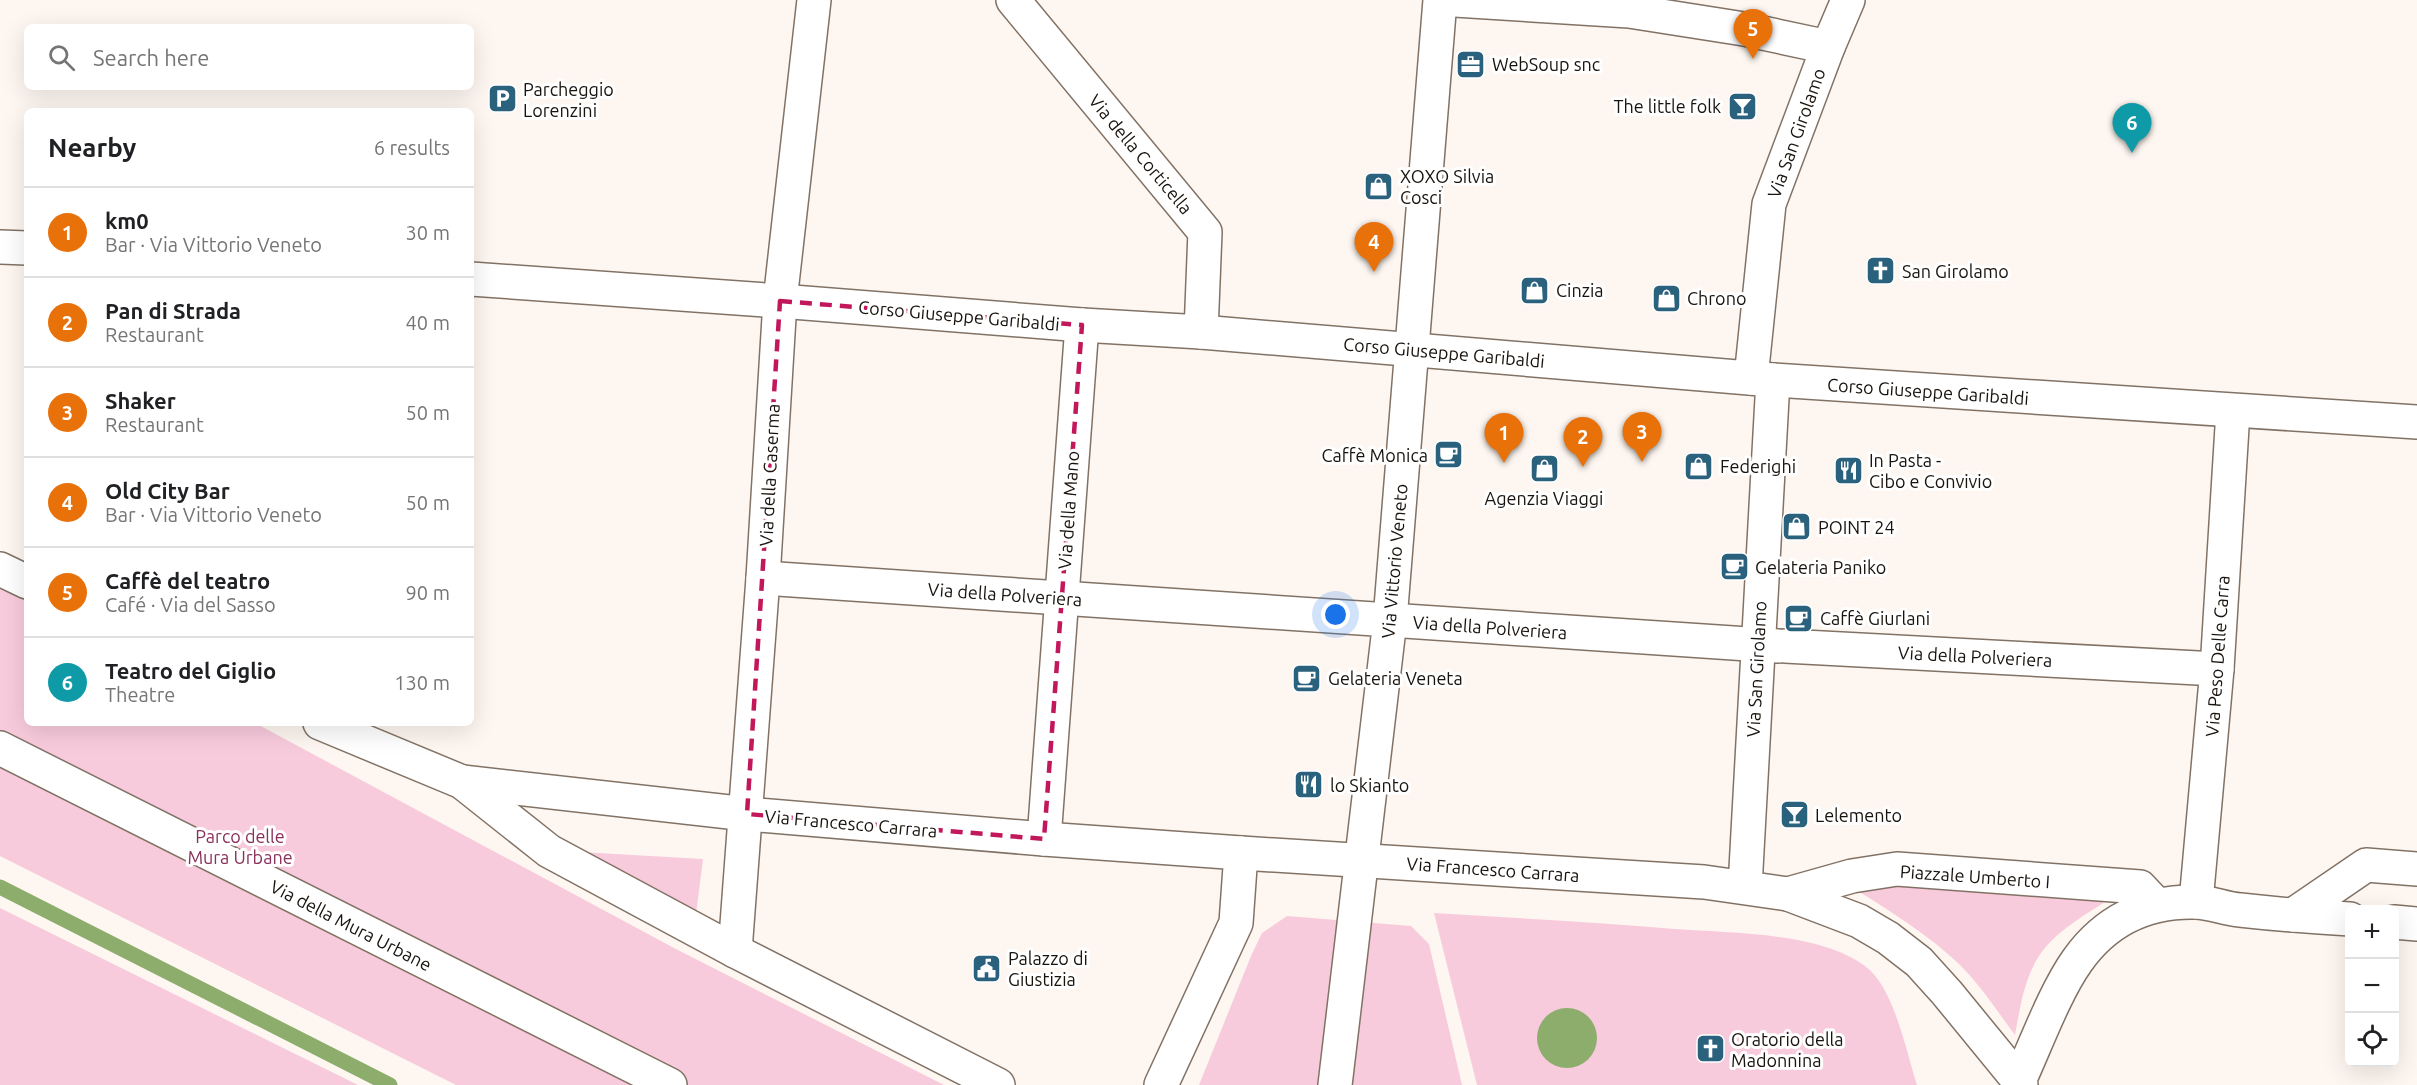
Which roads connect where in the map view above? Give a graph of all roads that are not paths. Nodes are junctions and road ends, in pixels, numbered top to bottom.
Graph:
1 (814, 0) edge
2 (1013, 0) edge
3 (1440, 0) edge
4 (1455, 0) edge
5 (1848, 0) edge
6 (1828, 47) junction
7 (0, 246) edge
8 (24, 248) edge
9 (474, 279) edge
10 (780, 301) junction
11 (1082, 325) junction
12 (1201, 332) junction
13 (1410, 350) junction
14 (1762, 379) junction
15 (2233, 411) junction
16 (2417, 422) edge
17 (0, 569) edge
18 (763, 579) junction
19 (24, 581) edge
20 (1061, 598) junction
21 (1390, 620) junction
22 (1771, 645) junction
23 (2217, 669) junction
24 (327, 726) edge
25 (0, 748) edge
26 (462, 782) junction
27 (747, 814) junction
28 (1044, 839) junction
29 (1241, 853) junction
30 (1360, 861) junction
31 (2417, 869) edge
32 (1745, 886) junction
33 (1788, 894) junction
34 (2196, 902) junction
35 (2157, 905) junction
36 (2293, 915) junction
37 (2345, 919) edge
38 (2399, 922) edge
39 (2417, 924) edge
40 (735, 951) junction
41 (2020, 1083) edge
42 (670, 1085) edge
43 (998, 1085) edge
44 (1161, 1085) edge
45 (1335, 1085) edge

1 - 10 street, Via della Caserma
2 - 12 street, Via della Corticella
3 - 13 street, Via Vittorio Veneto
4 - 6 street
5 - 6 street, Via San Girolamo
6 - 14 street, Via San Girolamo
7 - 8 street
9 - 10 street, Corso Giuseppe Garibaldi
10 - 11 street, Corso Giuseppe Garibaldi
10 - 18 street, Via della Caserma
11 - 12 street, Corso Giuseppe Garibaldi
11 - 20 street, Via della Mano
12 - 13 street, Corso Giuseppe Garibaldi
13 - 14 street, Corso Giuseppe Garibaldi
13 - 21 street, Via Vittorio Veneto
14 - 15 street, Corso Giuseppe Garibaldi
14 - 22 street, Via San Girolamo
15 - 16 street, Corso Giuseppe Garibaldi
15 - 23 street, Via Peso Delle Carra
17 - 19 street
18 - 20 street, Via della Polveriera
18 - 27 street, Via della Caserma
20 - 21 street, Via della Polveriera
20 - 28 street, Via della Mano
21 - 22 street, Via della Polveriera
21 - 30 street, Via Vittorio Veneto
22 - 23 street, Via della Polveriera
22 - 32 street, Via San Girolamo
23 - 34 street, Via Peso Delle Carra
24 - 26 street, Via Francesco Carrara
25 - 42 street, Via della Mura Urbane
26 - 27 street, Via Francesco Carrara
26 - 40 street, Via Francesco Carrara
27 - 28 street, Via Francesco Carrara
27 - 40 street, Via della Caserma
28 - 29 street, Via Francesco Carrara
29 - 30 street, Via Francesco Carrara
29 - 44 street
30 - 32 street, Via Francesco Carrara
30 - 45 street, Via Vittorio Veneto
31 - 36 street
32 - 33 street, Piazzale Umberto I
33 - 35 street, Piazzale Umberto I
33 - 41 street, Piazzale Umberto I
34 - 35 street, Piazzale Umberto I
34 - 36 street
35 - 41 street, Piazzale Umberto I
36 - 37 street
38 - 39 street
40 - 43 street, Via Francesco Carrara

